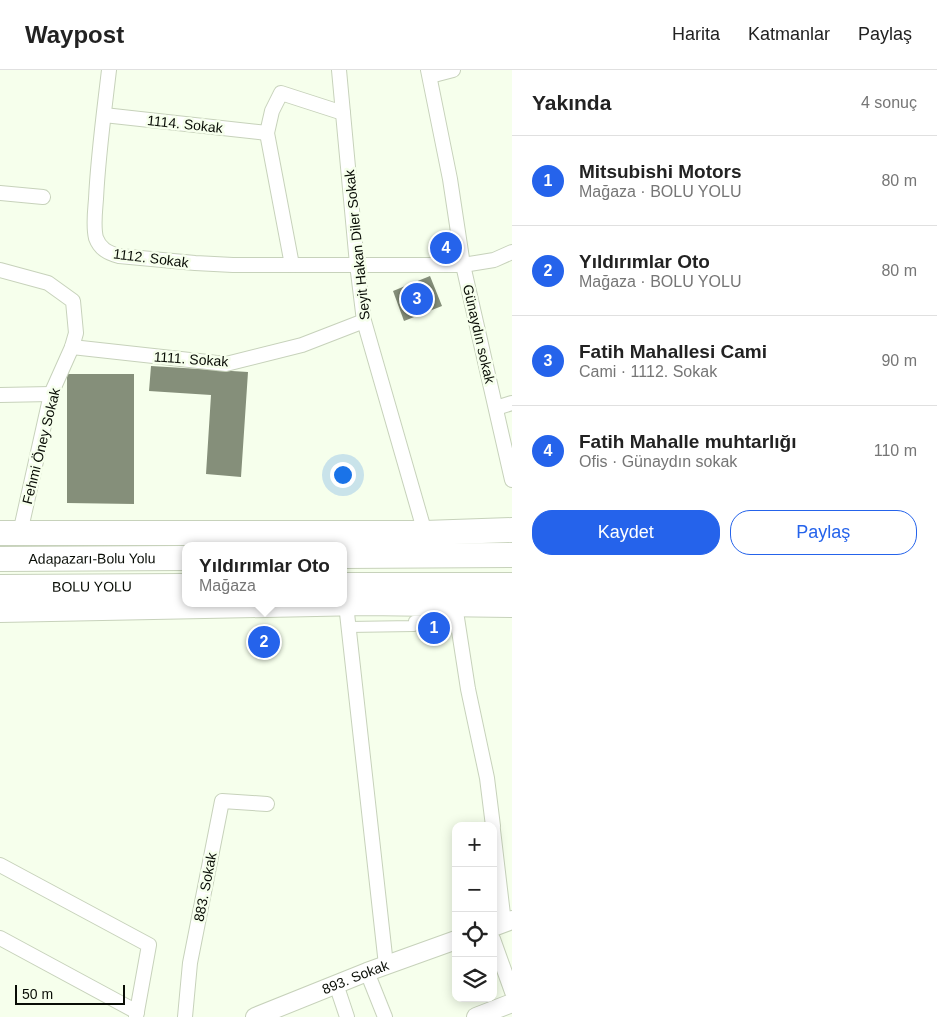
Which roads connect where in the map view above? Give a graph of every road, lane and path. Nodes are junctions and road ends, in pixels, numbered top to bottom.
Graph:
1 (109, 70) edge
2 (339, 70) edge
3 (452, 70) edge
4 (429, 73) edge
5 (343, 113) junction
6 (104, 115) junction
7 (267, 133) junction
8 (0, 193) edge
9 (43, 196) dead end
10 (512, 252) edge
11 (357, 264) junction
12 (292, 265) junction
13 (463, 265) junction
14 (0, 270) edge
15 (364, 322) junction
16 (72, 347) junction
17 (51, 394) junction
18 (0, 395) edge
19 (512, 403) edge
20 (496, 408) junction
21 (512, 480) edge
22 (512, 530) edge
23 (464, 532) junction
24 (10, 533) edge
25 (425, 533) junction
26 (512, 535) edge
27 (512, 555) edge
28 (347, 556) edge
29 (182, 558) edge
30 (0, 559) edge
31 (512, 585) edge
32 (182, 586) edge
33 (0, 587) edge
34 (512, 599) edge
35 (347, 605) edge
36 (347, 605) edge
37 (512, 605) edge
38 (207, 607) edge
39 (345, 607) edge
40 (0, 610) edge
41 (457, 613) junction
42 (267, 804) dead end
43 (492, 822) edge
44 (0, 865) edge
45 (497, 867) edge
46 (503, 923) edge
47 (0, 938) edge
48 (452, 941) edge
49 (497, 956) edge
50 (386, 965) junction
51 (367, 972) junction
52 (336, 984) junction
53 (508, 1004) edge
54 (136, 1014) edge
55 (185, 1017) edge
56 (255, 1017) edge
57 (347, 1017) edge
58 (385, 1017) edge
59 (476, 1017) edge

1 - 6 street, 1112. Sokak
2 - 5 street, Seyit Hakan Diler Sokak
3 - 4 street
4 - 13 street, Günaydın sokak
5 - 7 street
5 - 11 street, Seyit Hakan Diler Sokak
6 - 7 street, 1114. Sokak
6 - 12 street, 1112. Sokak
7 - 12 street
8 - 9 street
10 - 13 street, 1112. Sokak
11 - 12 street, 1112. Sokak
11 - 13 street, 1112. Sokak
11 - 15 street, Seyit Hakan Diler Sokak
13 - 20 street, Günaydın sokak
14 - 16 street, Fehmi Öney Sokak
15 - 16 street, 1111. Sokak
15 - 25 street, Seyit Hakan Diler Sokak
16 - 17 street, Fehmi Öney Sokak
17 - 18 street
17 - 24 street, Fehmi Öney Sokak
19 - 20 street
20 - 21 street, Günaydın sokak
22 - 23 highway
23 - 25 highway
23 - 26 highway
24 - 25 highway
27 - 28 highway
29 - 30 highway, Adapazarı-Bolu Yolu
31 - 35 highway
32 - 33 highway, BOLU YOLU
34 - 41 highway
36 - 41 highway
37 - 41 highway
38 - 40 highway
39 - 50 street
41 - 43 street
42 - 55 street, 883. Sokak
44 - 54 street
45 - 46 street
47 - 54 street
48 - 50 street, 893. Sokak
49 - 53 street
50 - 51 street, 893. Sokak
51 - 52 street, 893. Sokak
51 - 58 street
52 - 56 street, 893. Sokak
52 - 57 street
53 - 59 street

